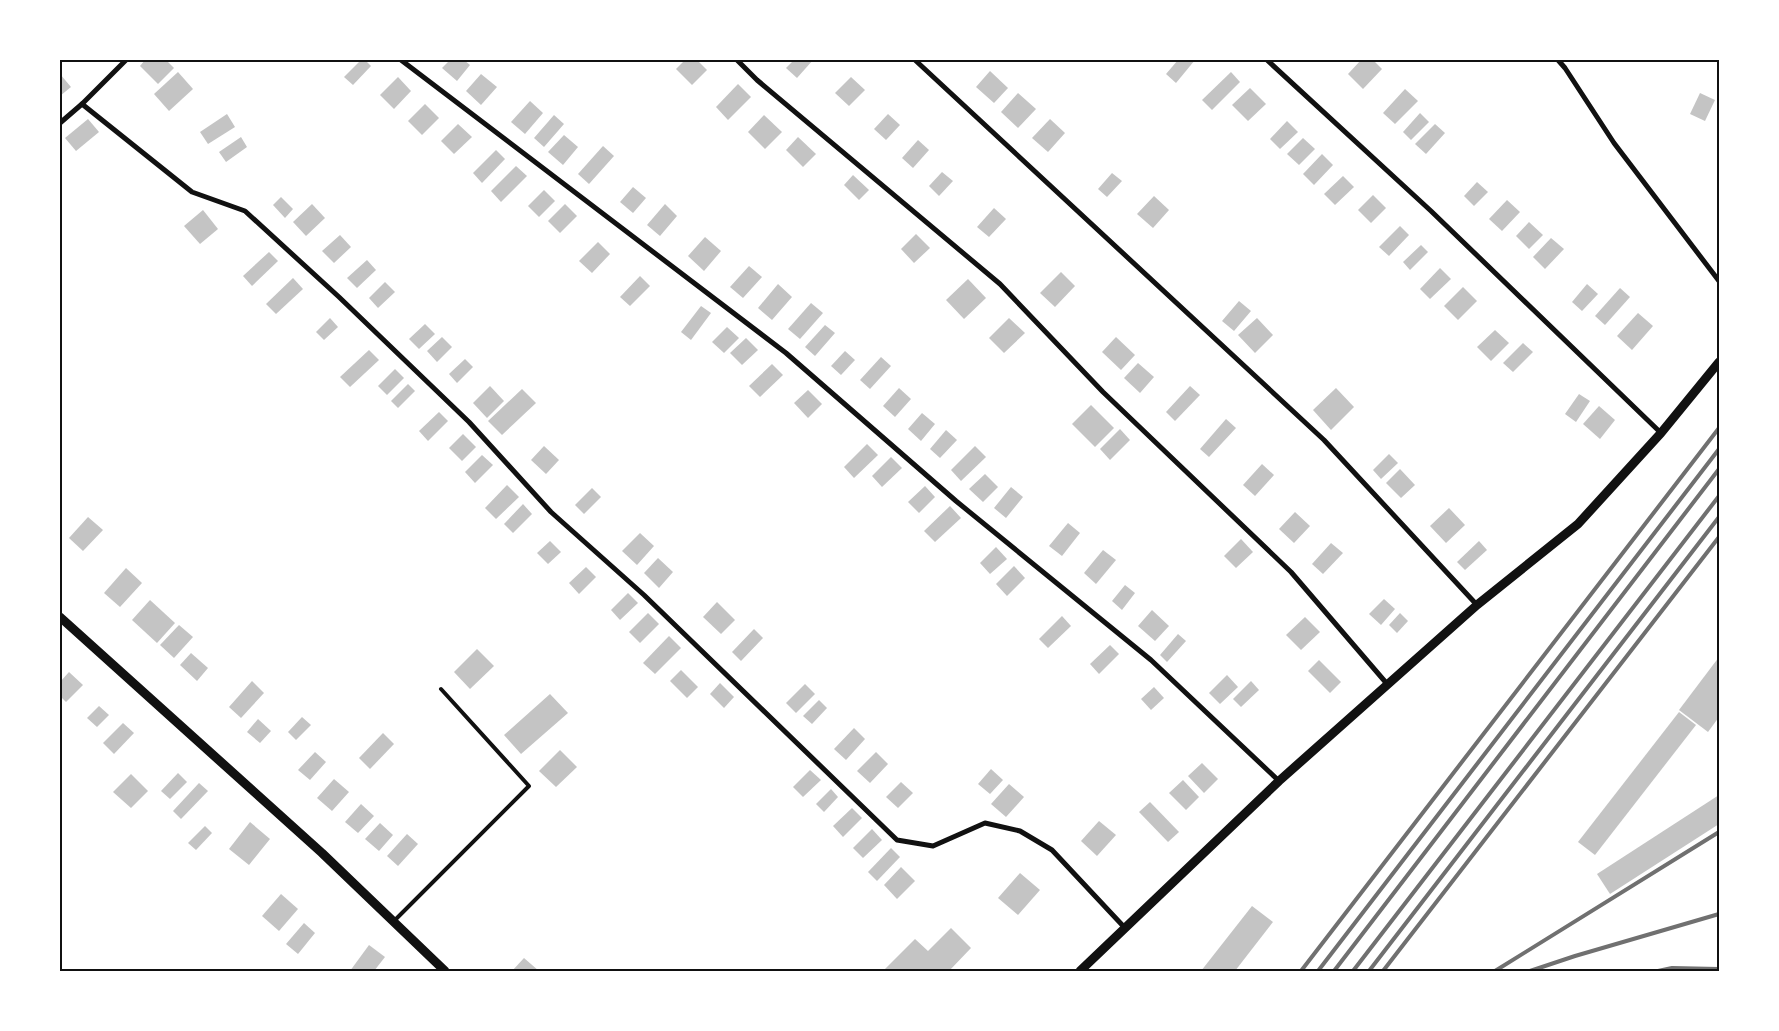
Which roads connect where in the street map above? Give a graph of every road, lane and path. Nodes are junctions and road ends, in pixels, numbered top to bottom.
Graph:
1 (126, 60) edge
2 (401, 60) edge
3 (737, 60) edge
4 (915, 60) edge
5 (1267, 60) edge
6 (1558, 60) edge
7 (82, 104) junction
8 (60, 123) edge
9 (1719, 281) edge
10 (1719, 362) edge
11 (1661, 433) junction
12 (1477, 605) junction
13 (60, 617) edge
14 (1388, 684) junction
15 (441, 689) dead end
16 (1279, 781) junction
17 (393, 922) junction
18 (1125, 928) junction
19 (445, 971) edge
20 (1080, 971) edge

1 - 7 street
2 - 16 street
3 - 14 street
4 - 12 street
5 - 11 street
6 - 9 street
7 - 8 street
7 - 18 street
10 - 11 street
11 - 12 street
12 - 14 street
13 - 17 street
14 - 16 street
15 - 17 lane
16 - 18 street
17 - 19 street
18 - 20 street

